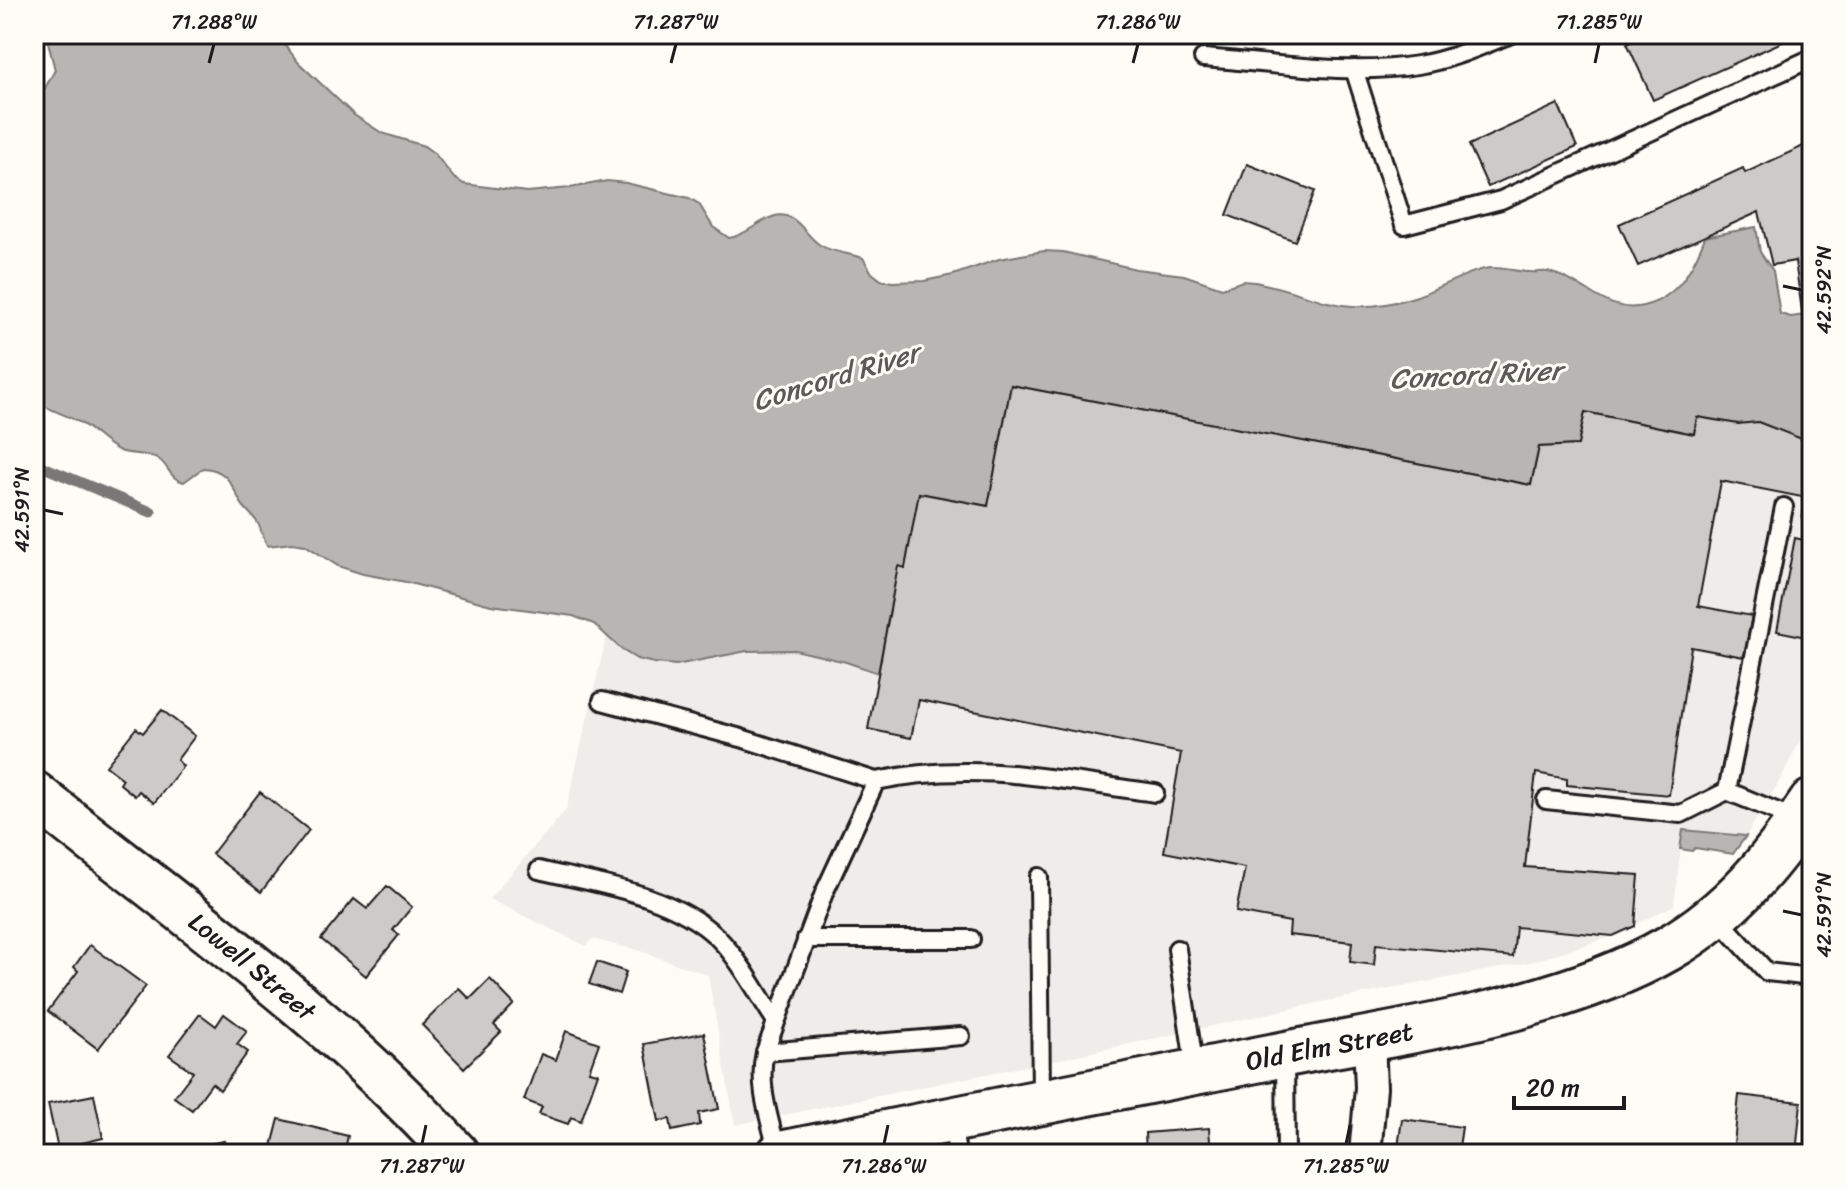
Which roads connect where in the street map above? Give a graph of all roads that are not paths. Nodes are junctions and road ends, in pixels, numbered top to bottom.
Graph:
1 (1511, 34) edge
2 (1203, 58) dead end
3 (1812, 58) edge
4 (1354, 69) junction
5 (1784, 507) dead end
6 (602, 701) dead end
7 (876, 781) junction
8 (1727, 791) junction
9 (1155, 793) dead end
10 (34, 794) edge
11 (1546, 800) dead end
12 (1806, 812) edge
13 (539, 870) dead end
14 (1039, 877) dead end
15 (1716, 916) junction
16 (806, 939) junction
17 (971, 939) dead end
18 (1177, 949) dead end
19 (1812, 977) edge
20 (775, 1020) junction
21 (961, 1036) dead end
22 (1369, 1039) junction
23 (765, 1052) junction
24 (1285, 1054) junction
25 (1195, 1072) junction
26 (1041, 1101) junction
27 (954, 1137) edge
28 (456, 1154) edge
29 (779, 1154) edge
30 (1286, 1154) edge
31 (1365, 1154) edge

1 - 4 lane
2 - 4 lane
3 - 4 lane
5 - 8 lane
6 - 7 lane
7 - 9 lane
7 - 16 lane
8 - 11 lane
8 - 12 lane
10 - 28 main road, Lowell Street
12 - 15 main road, Old Elm Street
13 - 20 lane
14 - 26 lane
15 - 19 lane
15 - 22 main road, Old Elm Street
16 - 17 lane
16 - 20 lane
18 - 25 lane
20 - 23 lane
21 - 23 lane
22 - 24 main road, Old Elm Street
22 - 31 street
23 - 29 lane
24 - 25 main road, Old Elm Street
24 - 30 lane
25 - 26 main road, Old Elm Street
26 - 27 main road, Old Elm Street
27 - 29 main road, Old Elm Street

